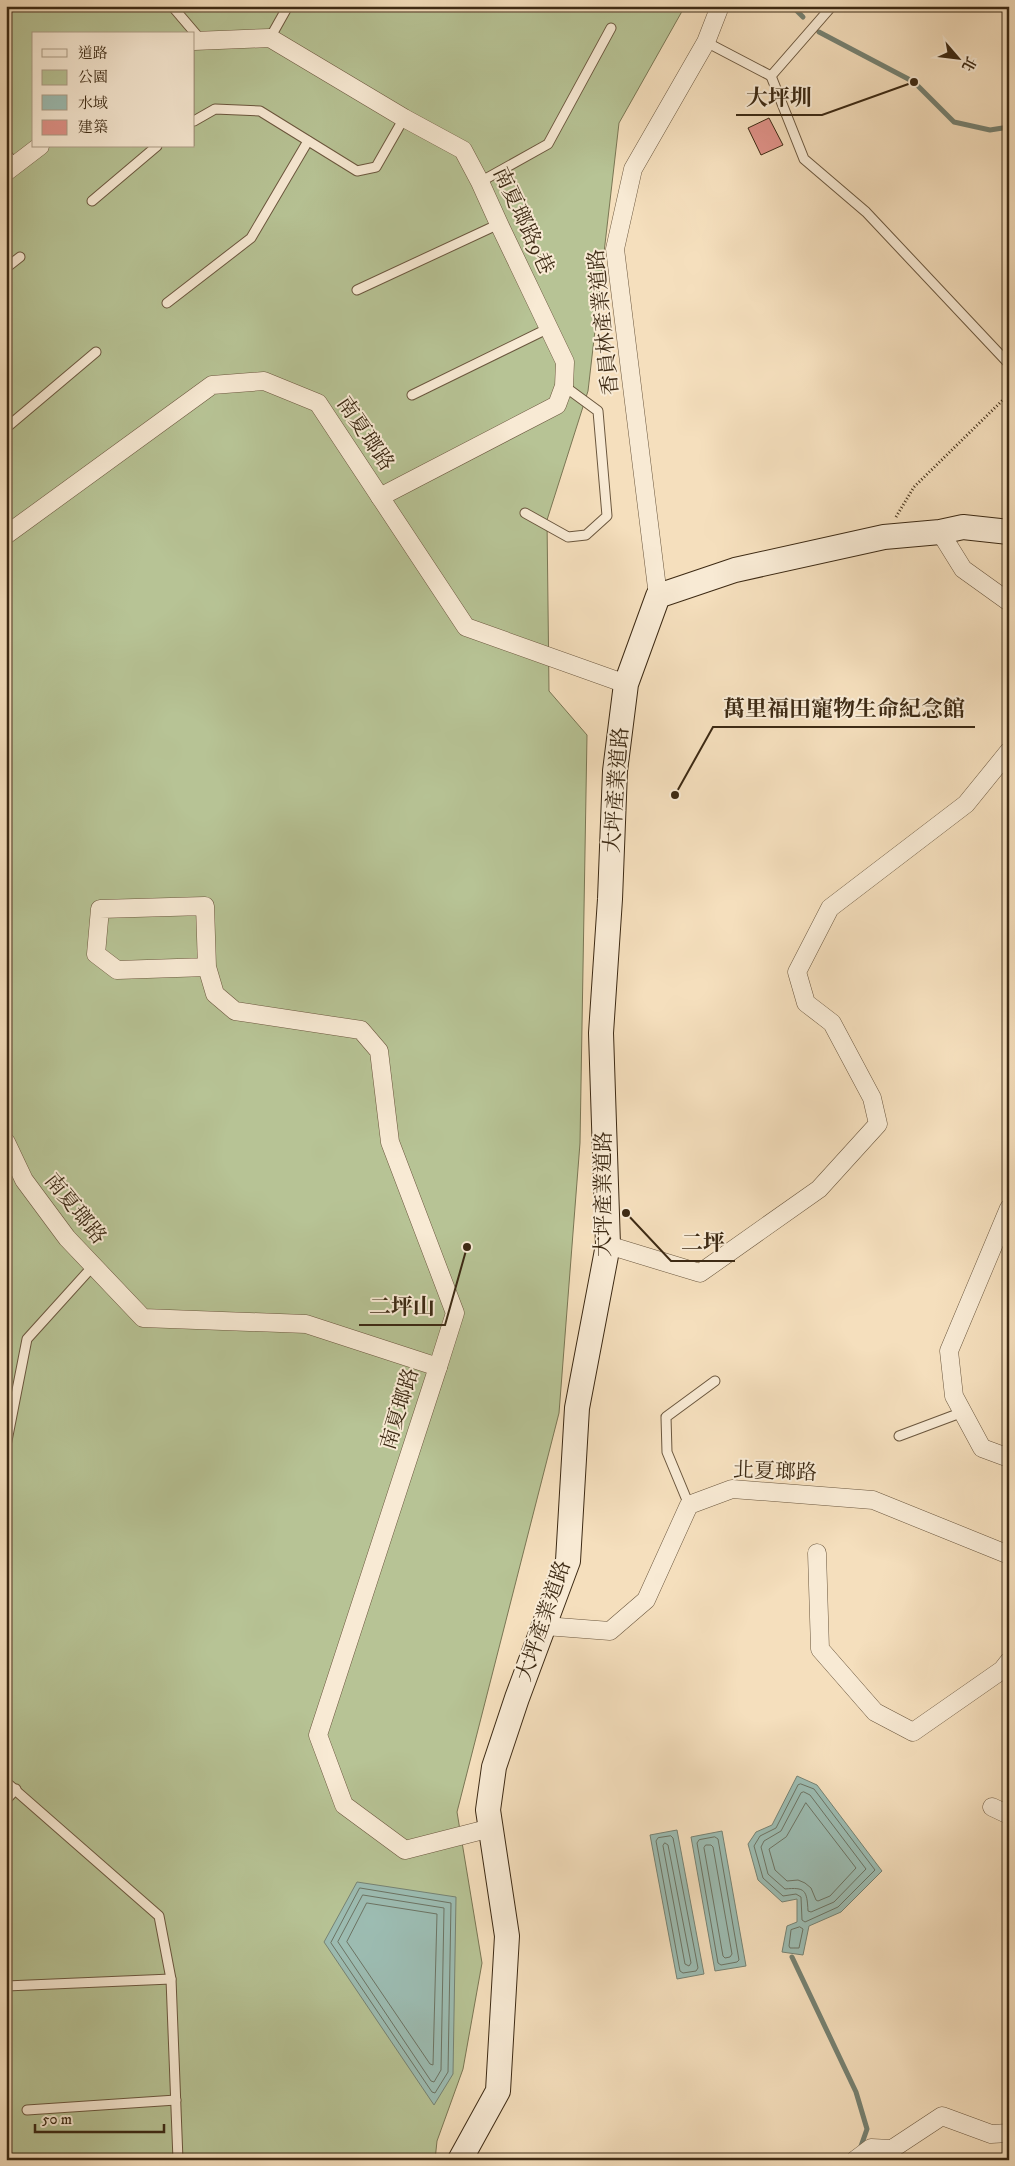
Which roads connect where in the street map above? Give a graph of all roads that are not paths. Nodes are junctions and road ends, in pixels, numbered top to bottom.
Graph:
1 (172, 6) edge
2 (288, 6) edge
3 (720, 6) edge
4 (832, 6) edge
5 (611, 28) dead end
6 (191, 32) edge
7 (270, 38) junction
8 (197, 41) edge
9 (706, 42) junction
10 (770, 76) junction
11 (404, 118) junction
12 (195, 120) edge
13 (308, 141) junction
14 (36, 148) edge
15 (155, 148) edge
16 (9, 163) edge
17 (480, 182) junction
18 (92, 201) dead end
19 (498, 224) junction
20 (20, 257) dead end
21 (6, 268) edge
22 (357, 290) dead end
23 (167, 303) dead end
24 (549, 328) junction
25 (96, 352) dead end
26 (1009, 364) edge
27 (564, 386) junction
28 (412, 395) dead end
29 (6, 428) edge
30 (380, 497) junction
31 (525, 513) dead end
32 (940, 532) junction
33 (1009, 532) edge
34 (6, 535) edge
35 (658, 596) junction
36 (1009, 602) edge
37 (626, 684) junction
38 (1009, 751) edge
39 (207, 968) junction
40 (6, 1142) edge
41 (1009, 1208) edge
42 (608, 1245) junction
43 (93, 1266) junction
44 (438, 1367) junction
45 (715, 1382) dead end
46 (963, 1412) junction
47 (899, 1436) dead end
48 (6, 1446) edge
49 (1009, 1458) edge
50 (689, 1505) junction
51 (818, 1553) dead end
52 (1009, 1555) edge
53 (545, 1626) junction
54 (1009, 1661) edge
55 (6, 1782) edge
56 (16, 1789) junction
57 (6, 1800) edge
58 (992, 1807) dead end
59 (1009, 1815) edge
60 (490, 1828) junction
61 (171, 1979) junction
62 (6, 1986) edge
63 (176, 2100) junction
64 (28, 2110) dead end
65 (1009, 2133) edge
66 (178, 2160) edge
67 (460, 2160) edge
68 (855, 2160) edge

1 - 6 lane
2 - 7 lane
3 - 9 street, 香員林產業道路
4 - 10 lane
5 - 17 lane
7 - 8 street
7 - 11 street, 南夏瑯路9巷
9 - 10 lane
9 - 35 street, 香員林產業道路
10 - 26 lane
11 - 13 lane
11 - 17 street, 南夏瑯路9巷
12 - 13 lane
13 - 23 lane
14 - 16 street
15 - 18 lane
17 - 19 street, 南夏瑯路9巷
19 - 22 lane
19 - 24 street, 南夏瑯路9巷
20 - 21 lane
24 - 27 street, 南夏瑯路9巷
24 - 28 lane
25 - 29 lane
27 - 30 street, 南夏瑯路9巷
27 - 31 lane
30 - 34 street, 南夏瑯路
30 - 37 street, 南夏瑯路
32 - 33 street
32 - 35 street
32 - 36 street
35 - 37 street, 大坪產業道路
37 - 42 street, 大坪產業道路
38 - 42 street
39 - 39 street
39 - 44 street
40 - 43 street, 南夏瑯路
41 - 46 street
42 - 53 street, 大坪產業道路
43 - 44 street, 南夏瑯路
43 - 48 lane
44 - 60 street, 南夏瑯路
45 - 50 lane
46 - 47 lane
46 - 49 street
50 - 52 street, 北夏瑯路
50 - 53 street
51 - 54 street
53 - 60 street, 大坪產業道路
55 - 56 lane
56 - 57 lane
56 - 61 lane
58 - 59 street
60 - 67 street, 大坪產業道路
61 - 62 lane
61 - 63 lane
63 - 64 lane
63 - 66 lane
65 - 68 street

